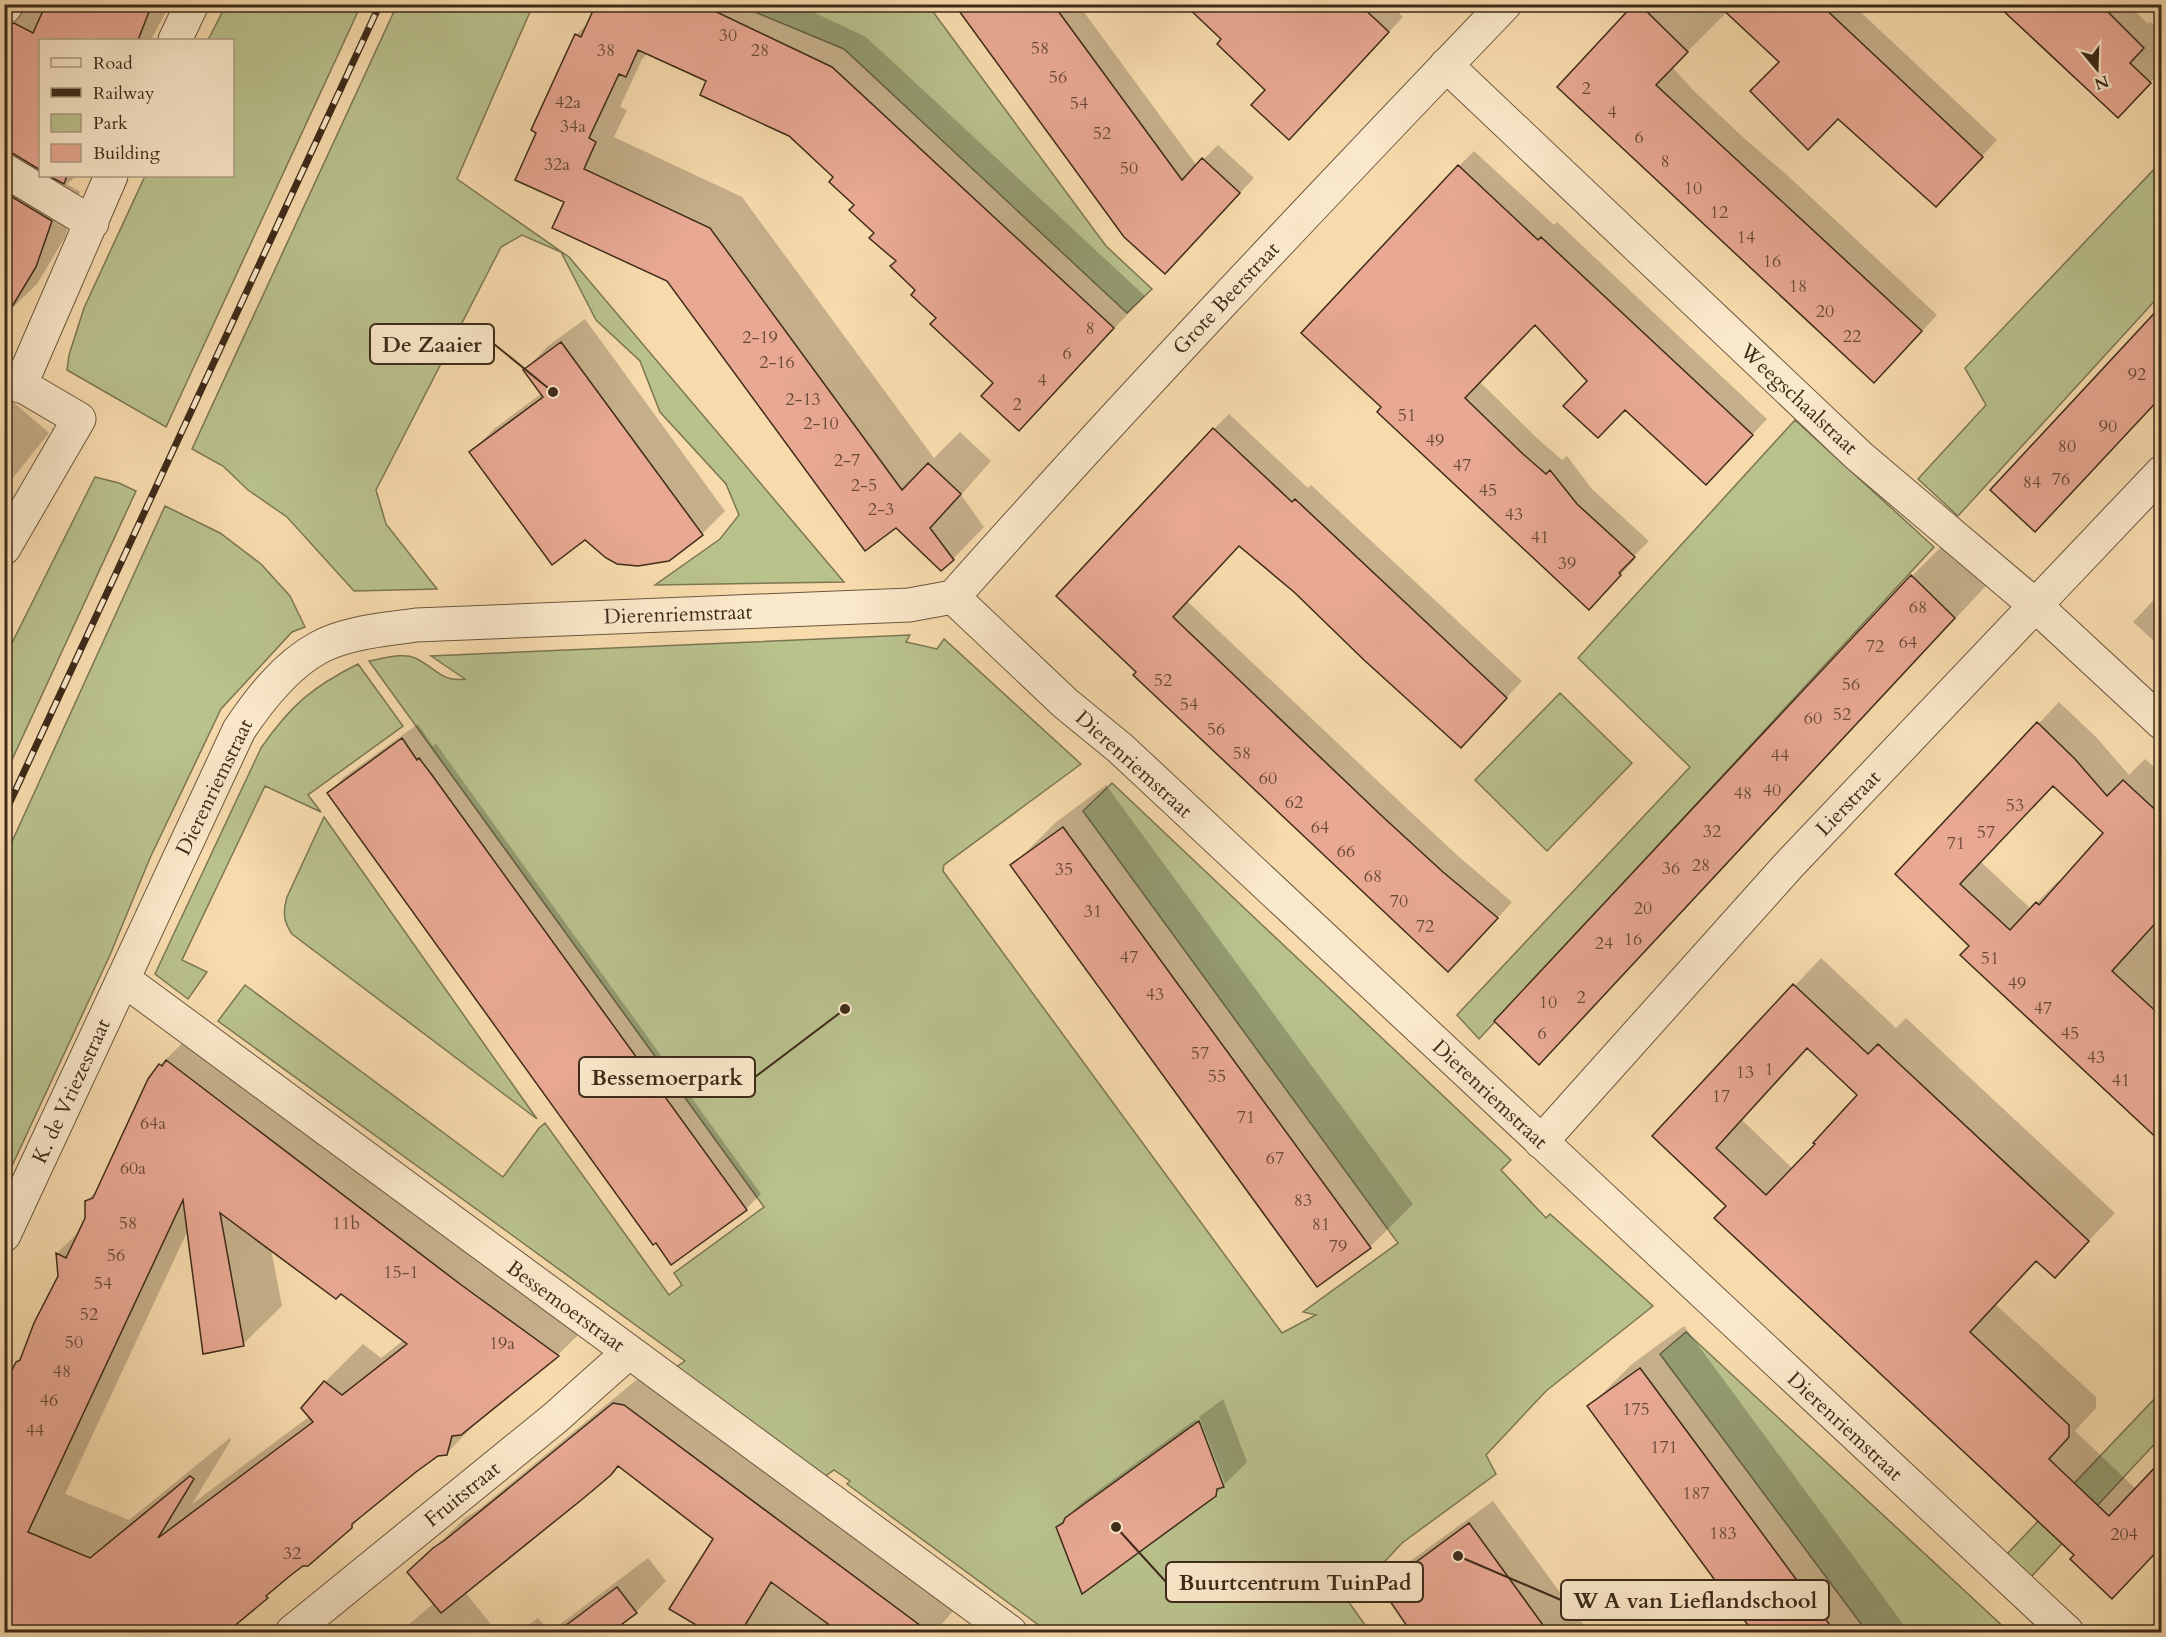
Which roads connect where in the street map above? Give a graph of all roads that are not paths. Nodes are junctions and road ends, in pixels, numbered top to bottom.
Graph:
1 (192, 4) edge
2 (1504, 4) edge
3 (175, 39) edge
4 (1446, 65) junction
5 (4, 170) edge
6 (111, 177) edge
7 (92, 224) junction
8 (12, 381) edge
9 (2162, 472) edge
10 (4, 548) edge
11 (953, 597) junction
12 (2036, 606) junction
13 (2162, 723) edge
14 (123, 979) junction
15 (1541, 1142) junction
16 (4, 1235) edge
17 (629, 1352) junction
18 (292, 1632) edge
19 (1010, 1632) edge
20 (2067, 1632) edge

1 - 3 street
2 - 4 street, Grote Beerstraat
4 - 11 street, Grote Beerstraat
4 - 12 street, Weegschaalstraat
5 - 7 street
6 - 7 street
7 - 8 street
8 - 10 street
9 - 12 street, Lierstraat
11 - 14 street, Dierenriemstraat
11 - 15 street, Dierenriemstraat
12 - 13 street, Weegschaalstraat
12 - 15 street, Lierstraat
14 - 16 street, K. de Vriezestraat
14 - 17 street, Bessemoerstraat
15 - 20 street, Dierenriemstraat
17 - 18 street, Fruitstraat
17 - 19 street, Bessemoerstraat

